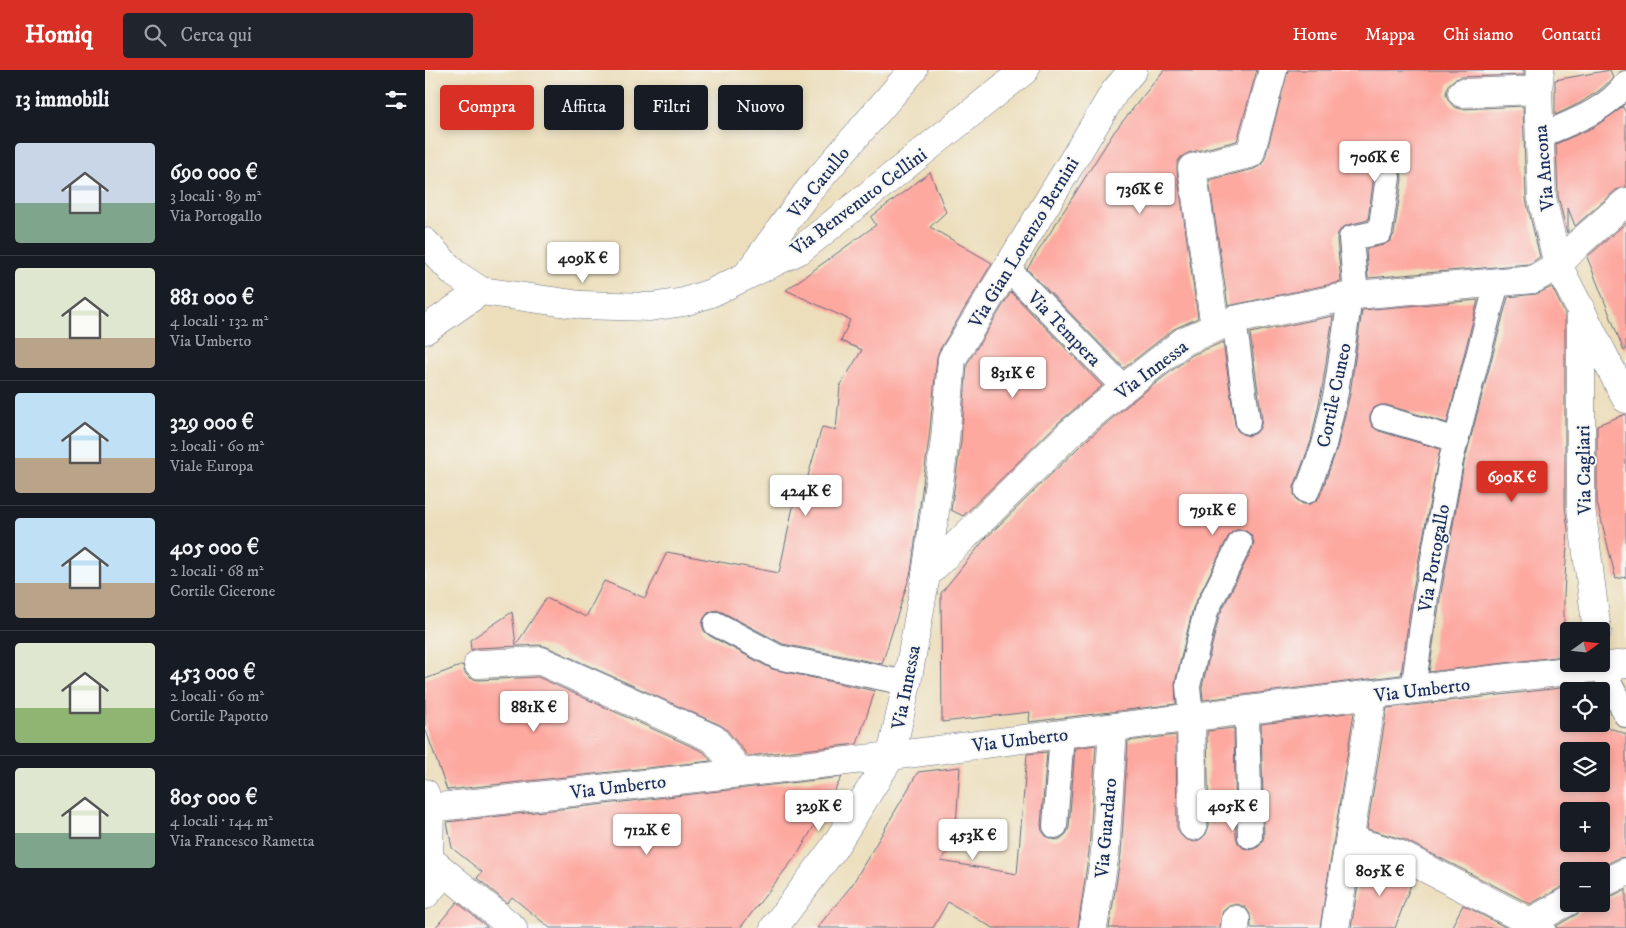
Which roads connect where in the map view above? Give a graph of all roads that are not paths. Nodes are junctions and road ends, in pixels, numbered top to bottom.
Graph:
1 (913, 70) edge
2 (1025, 70) edge
3 (1133, 70) edge
4 (1273, 70) edge
5 (1539, 80) edge
6 (1626, 83) edge
7 (1462, 93) dead end
8 (1539, 136) junction
9 (1388, 177) dead end
10 (1626, 202) edge
11 (425, 242) edge
12 (1558, 265) junction
13 (1007, 268) junction
14 (747, 275) junction
15 (1497, 283) junction
16 (481, 291) junction
17 (1351, 296) junction
18 (1581, 308) junction
19 (1225, 324) junction
20 (425, 330) edge
21 (1124, 388) junction
22 (1626, 399) edge
23 (1383, 418) dead end
24 (1248, 422) dead end
25 (1457, 440) junction
26 (1307, 491) dead end
27 (1240, 544) dead end
28 (926, 575) junction
29 (1596, 622) edge
30 (716, 624) dead end
31 (479, 664) dead end
32 (1610, 668) edge
33 (1560, 671) edge
34 (907, 683) junction
35 (1413, 690) junction
36 (1373, 694) junction
37 (1247, 711) junction
38 (1626, 715) edge
39 (1191, 718) junction
40 (1113, 728) junction
41 (1062, 734) junction
42 (891, 756) junction
43 (739, 772) junction
44 (427, 801) edge
45 (1055, 826) dead end
46 (1193, 826) dead end
47 (1250, 836) dead end
48 (1350, 840) junction
49 (445, 872) junction
50 (1626, 872) edge
51 (1610, 880) edge
52 (425, 895) edge
53 (1560, 907) edge
54 (1535, 925) edge
55 (512, 928) edge
56 (775, 928) edge
57 (1093, 928) edge
58 (1335, 928) edge

1 - 14 street, Via Catullo
2 - 14 street, Via Benvenuto Cellini
3 - 13 street, Via Gian Lorenzo Bernini
4 - 19 street
5 - 7 street
5 - 8 street, Via Ancona
6 - 8 street
8 - 12 street, Via Ancona
9 - 17 street, Cortile Cuneo
10 - 12 street, Via Innessa
11 - 16 street, Via Benvenuto Cellini
12 - 15 street, Via Innessa
12 - 18 street, Via Ancona
13 - 21 street, Via Tempera
13 - 28 street, Via Gian Lorenzo Bernini
14 - 16 street, Via Benvenuto Cellini
15 - 17 street, Via Innessa
15 - 25 street, Via Portogallo
16 - 20 street
17 - 19 street, Via Innessa
17 - 26 street, Cortile Cuneo
18 - 22 street, Via Ancona
18 - 29 street, Via Cagliari
19 - 21 street, Via Innessa
19 - 24 street
21 - 28 street, Via Innessa
23 - 25 street
25 - 35 street, Via Portogallo
27 - 39 street
28 - 34 street, Via Innessa
30 - 34 street
31 - 43 street
32 - 38 street
33 - 35 street, Via Umberto
34 - 42 street, Via Innessa
35 - 36 street, Via Umberto
36 - 37 street, Via Umberto
36 - 48 street
37 - 39 street, Via Umberto
37 - 47 street
39 - 40 street, Via Umberto
39 - 46 street
40 - 41 street, Via Umberto
40 - 57 street, Via Guardaro
41 - 42 street, Via Umberto
41 - 45 street
42 - 43 street, Via Umberto
42 - 56 street, Via Innessa
43 - 44 street, Via Umberto
44 - 49 street
48 - 54 street
48 - 58 street
49 - 52 street
49 - 55 street
50 - 51 street
53 - 54 street

